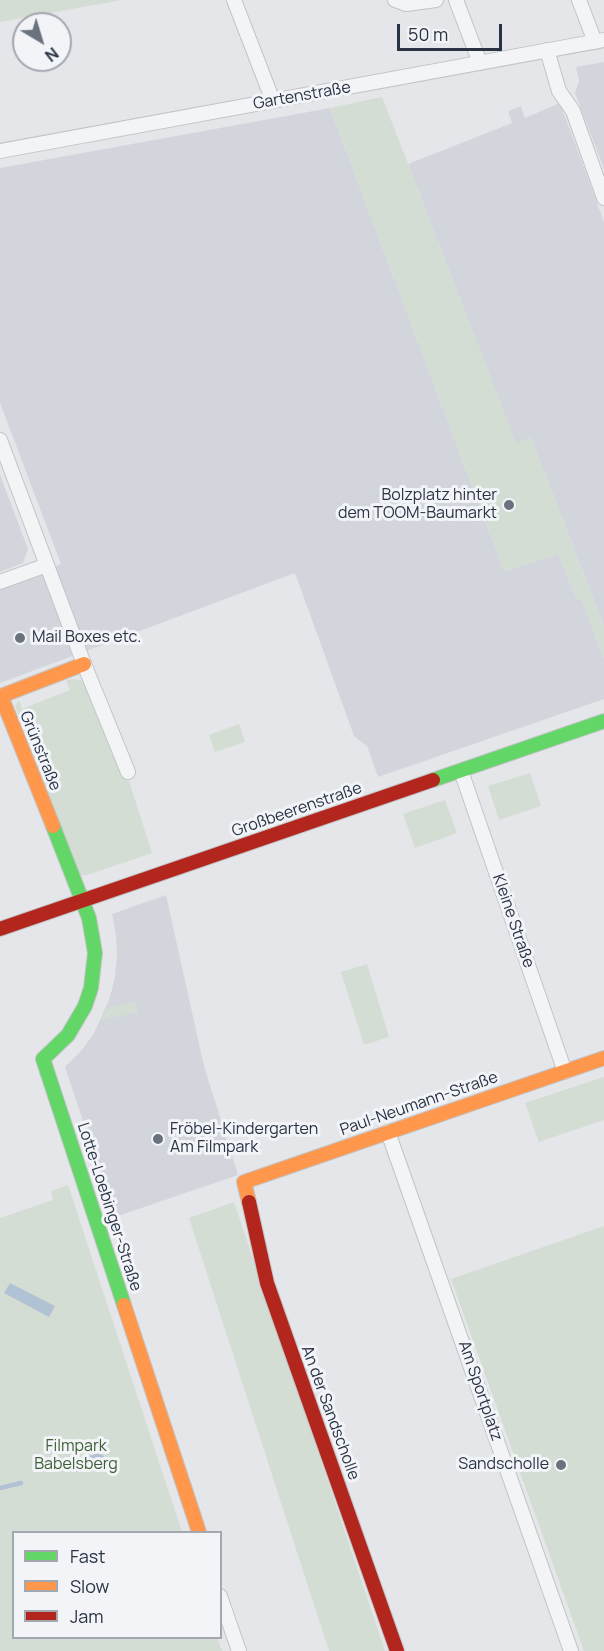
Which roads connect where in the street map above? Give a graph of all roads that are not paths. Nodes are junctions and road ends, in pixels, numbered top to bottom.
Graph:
1 (234, 0) edge
2 (395, 0) edge
3 (436, 0) edge
4 (456, 0) edge
5 (579, 0) edge
6 (600, 41) edge
7 (546, 50) junction
8 (480, 63) junction
9 (273, 101) junction
10 (0, 151) edge
11 (604, 198) edge
12 (0, 440) edge
13 (47, 565) junction
14 (0, 582) edge
15 (84, 663) junction
16 (604, 721) edge
17 (461, 771) junction
18 (128, 772) dead end
19 (83, 901) junction
20 (0, 929) edge
21 (604, 1059) edge
22 (565, 1072) junction
23 (388, 1132) junction
24 (244, 1182) joint
25 (199, 1531) edge
26 (222, 1602) edge
27 (239, 1651) edge
28 (398, 1651) edge
29 (571, 1651) edge

1 - 9 street
2 - 3 street
4 - 8 street
5 - 6 street
6 - 7 street, Gartenstraße
7 - 8 street, Gartenstraße
7 - 11 street
8 - 9 street, Gartenstraße
9 - 10 street, Gartenstraße
12 - 13 street
13 - 14 street
13 - 15 street
15 - 18 street
15 - 19 street, Grünstraße
16 - 17 street, Großbeerenstraße
17 - 19 street, Großbeerenstraße
17 - 22 street, Kleine Straße
19 - 20 street, Großbeerenstraße
19 - 25 street, Lotte-Loebinger-Straße
21 - 22 street, Paul-Neumann-Straße
22 - 23 street, Paul-Neumann-Straße
23 - 24 street, Paul-Neumann-Straße
23 - 29 street, Am Sportplatz
24 - 28 street, An der Sandscholle
26 - 27 street

